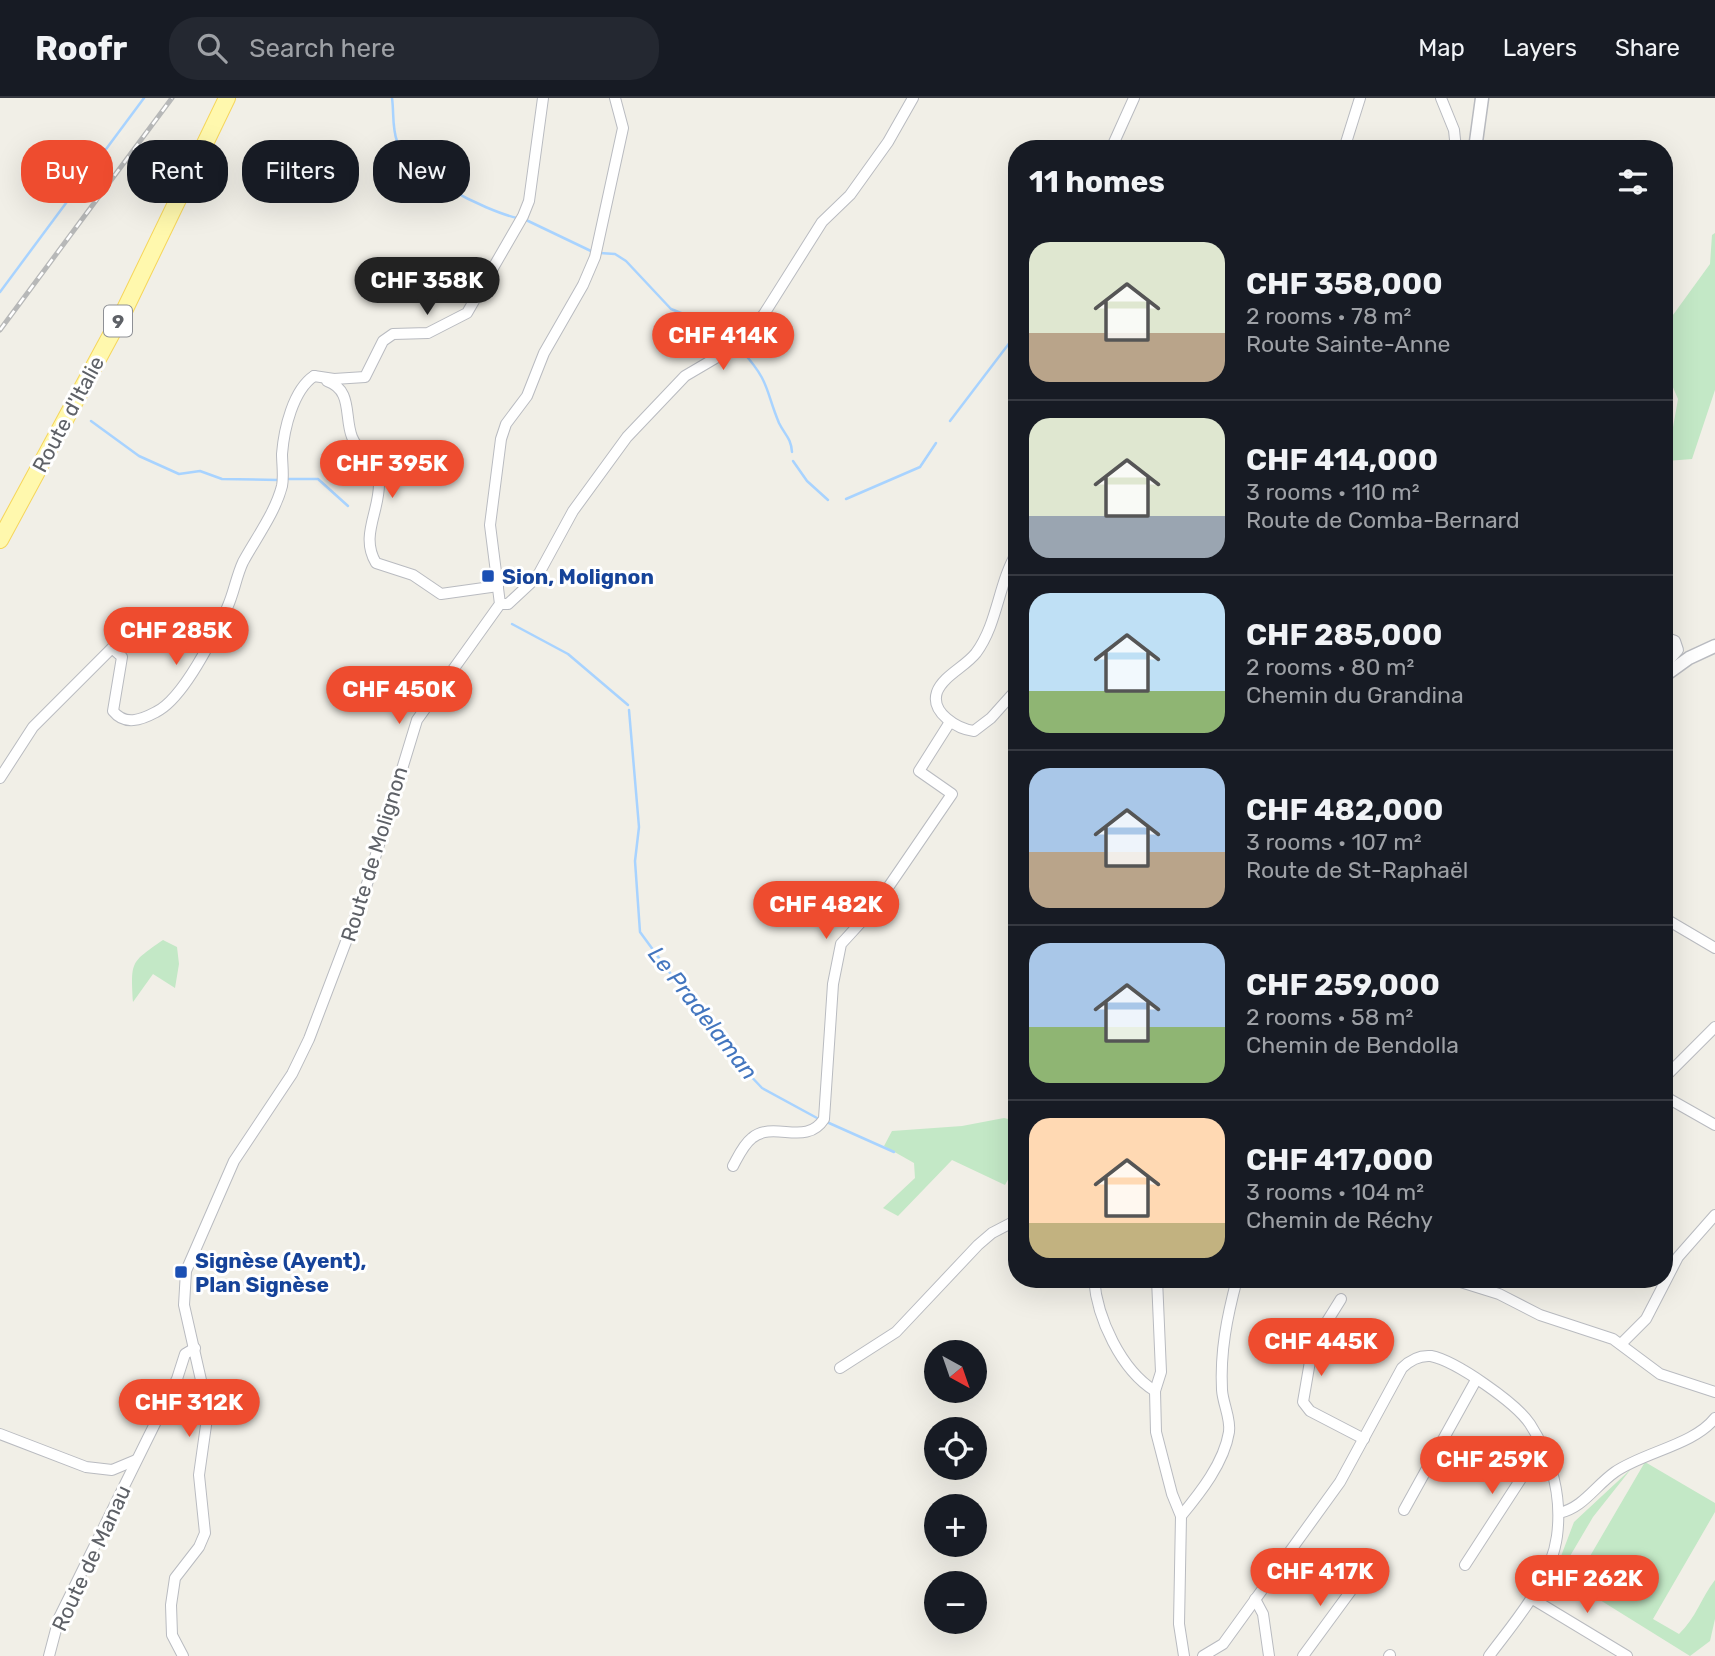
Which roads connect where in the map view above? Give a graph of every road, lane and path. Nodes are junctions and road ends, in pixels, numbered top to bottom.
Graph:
1 (227, 98) edge
2 (543, 98) edge
3 (615, 98) edge
4 (913, 98) edge
5 (1135, 98) edge
6 (1360, 98) edge
7 (1441, 98) edge
8 (1482, 98) edge
9 (1115, 140) edge
10 (1347, 140) edge
11 (1455, 140) edge
12 (1476, 140) edge
13 (314, 376) junction
14 (0, 540) edge
15 (1008, 579) edge
16 (498, 586) junction
17 (500, 604) junction
18 (1673, 640) edge
19 (1715, 646) edge
20 (1673, 656) edge
21 (1673, 669) edge
22 (1008, 699) edge
23 (950, 722) junction
24 (0, 778) edge
25 (1673, 923) edge
26 (1715, 947) edge
27 (1715, 1027) edge
28 (1673, 1069) edge
29 (1673, 1101) edge
30 (1715, 1125) edge
31 (733, 1166) dead end
32 (1715, 1215) edge
33 (1008, 1225) edge
34 (1673, 1267) edge
35 (1096, 1288) edge
36 (1157, 1288) edge
37 (1235, 1288) edge
38 (1480, 1288) edge
39 (1662, 1288) edge
40 (1341, 1299) dead end
41 (1621, 1344) junction
42 (195, 1348) junction
43 (840, 1368) dead end
44 (1476, 1380) junction
45 (1155, 1391) junction
46 (1715, 1392) edge
47 (1715, 1418) edge
48 (0, 1434) edge
49 (1364, 1439) junction
50 (1547, 1457) junction
51 (136, 1460) junction
52 (1404, 1510) dead end
53 (1559, 1513) junction
54 (1181, 1516) junction
55 (1465, 1565) dead end
56 (1361, 1577) dead end
57 (1531, 1598) junction
58 (1255, 1599) junction
59 (49, 1656) edge
60 (183, 1656) edge
61 (1184, 1656) edge
62 (1203, 1656) edge
63 (1269, 1656) edge
64 (1303, 1656) edge
65 (1489, 1656) edge
66 (1627, 1656) edge

1 - 14 main road, Route d'Italie / 9
2 - 13 street
3 - 16 street
4 - 17 street
5 - 9 street
6 - 10 street
7 - 11 street
8 - 12 street
13 - 16 street
13 - 24 street
15 - 23 street
16 - 17 street
17 - 42 street, Route de Molignon
18 - 20 street
19 - 21 street
22 - 23 street
23 - 31 street
25 - 26 street
27 - 28 street
29 - 30 street
32 - 34 street
33 - 43 street
35 - 45 street
36 - 45 street
37 - 54 street
38 - 41 street
39 - 41 street
40 - 49 street
41 - 46 street
42 - 51 street, Route de Manau
42 - 60 street, Route de Molignon
44 - 49 street
44 - 50 street
44 - 52 street
45 - 54 street
47 - 53 street
48 - 51 street, Route de Manau
49 - 58 street
50 - 53 street
50 - 55 street
51 - 59 street, Route de Manau
53 - 57 street
54 - 61 street
56 - 64 street
57 - 65 street
57 - 66 street
58 - 62 street
58 - 63 street

